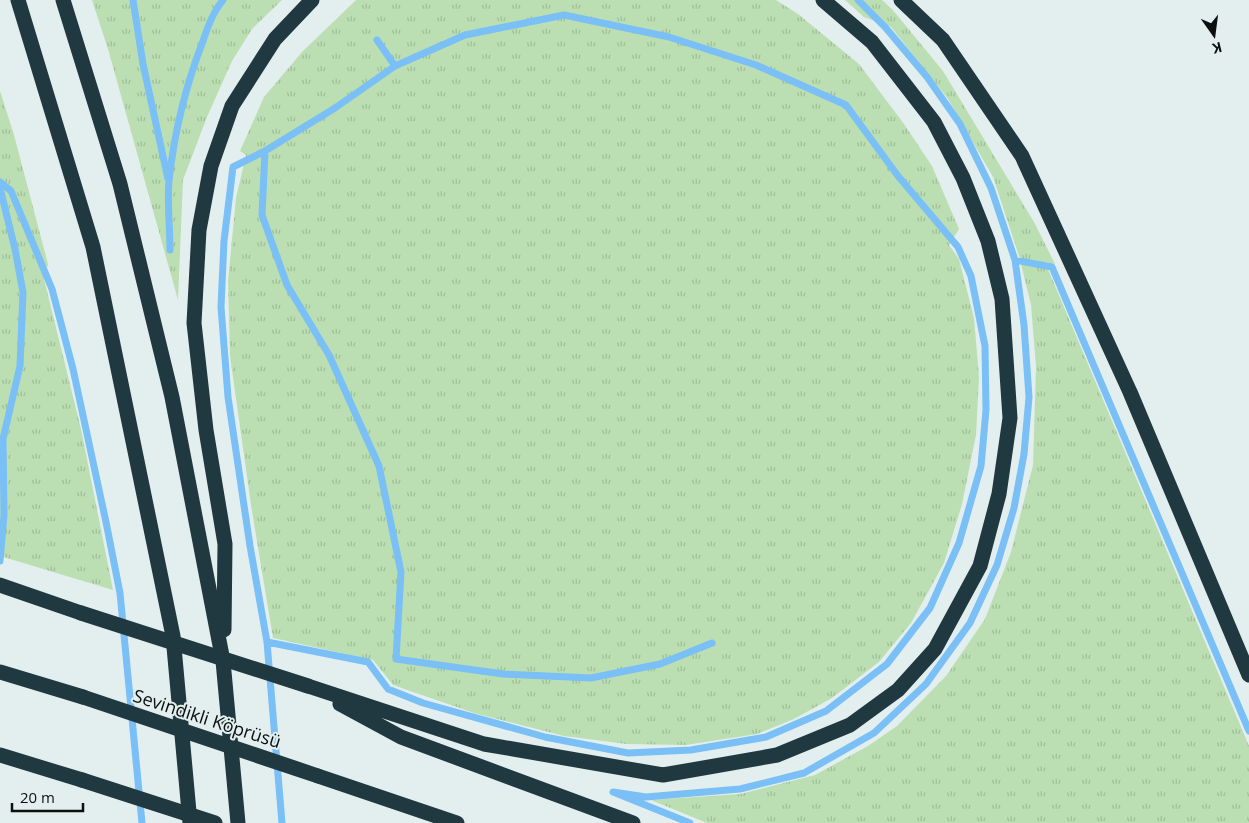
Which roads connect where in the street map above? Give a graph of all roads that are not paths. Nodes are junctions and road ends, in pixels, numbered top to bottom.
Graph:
1 (11, 0) edge
2 (18, 0) edge
3 (63, 0) edge
4 (312, 0) edge
5 (823, 0) edge
6 (901, 0) edge
7 (33, 46) junction
8 (0, 586) edge
9 (224, 661) junction
10 (0, 672) edge
11 (1249, 675) edge
12 (308, 686) junction
13 (0, 755) edge
14 (190, 823) edge
15 (215, 823) edge
16 (238, 823) edge
17 (457, 823) edge
18 (633, 823) edge

1 - 7 highway
2 - 7 highway
3 - 9 highway
4 - 9 highway
5 - 12 highway
6 - 11 highway
7 - 14 highway
8 - 12 highway, bridge
9 - 16 highway
10 - 17 highway, Sevindikli Köprüsü, bridge
12 - 18 highway
13 - 15 highway, bridge

